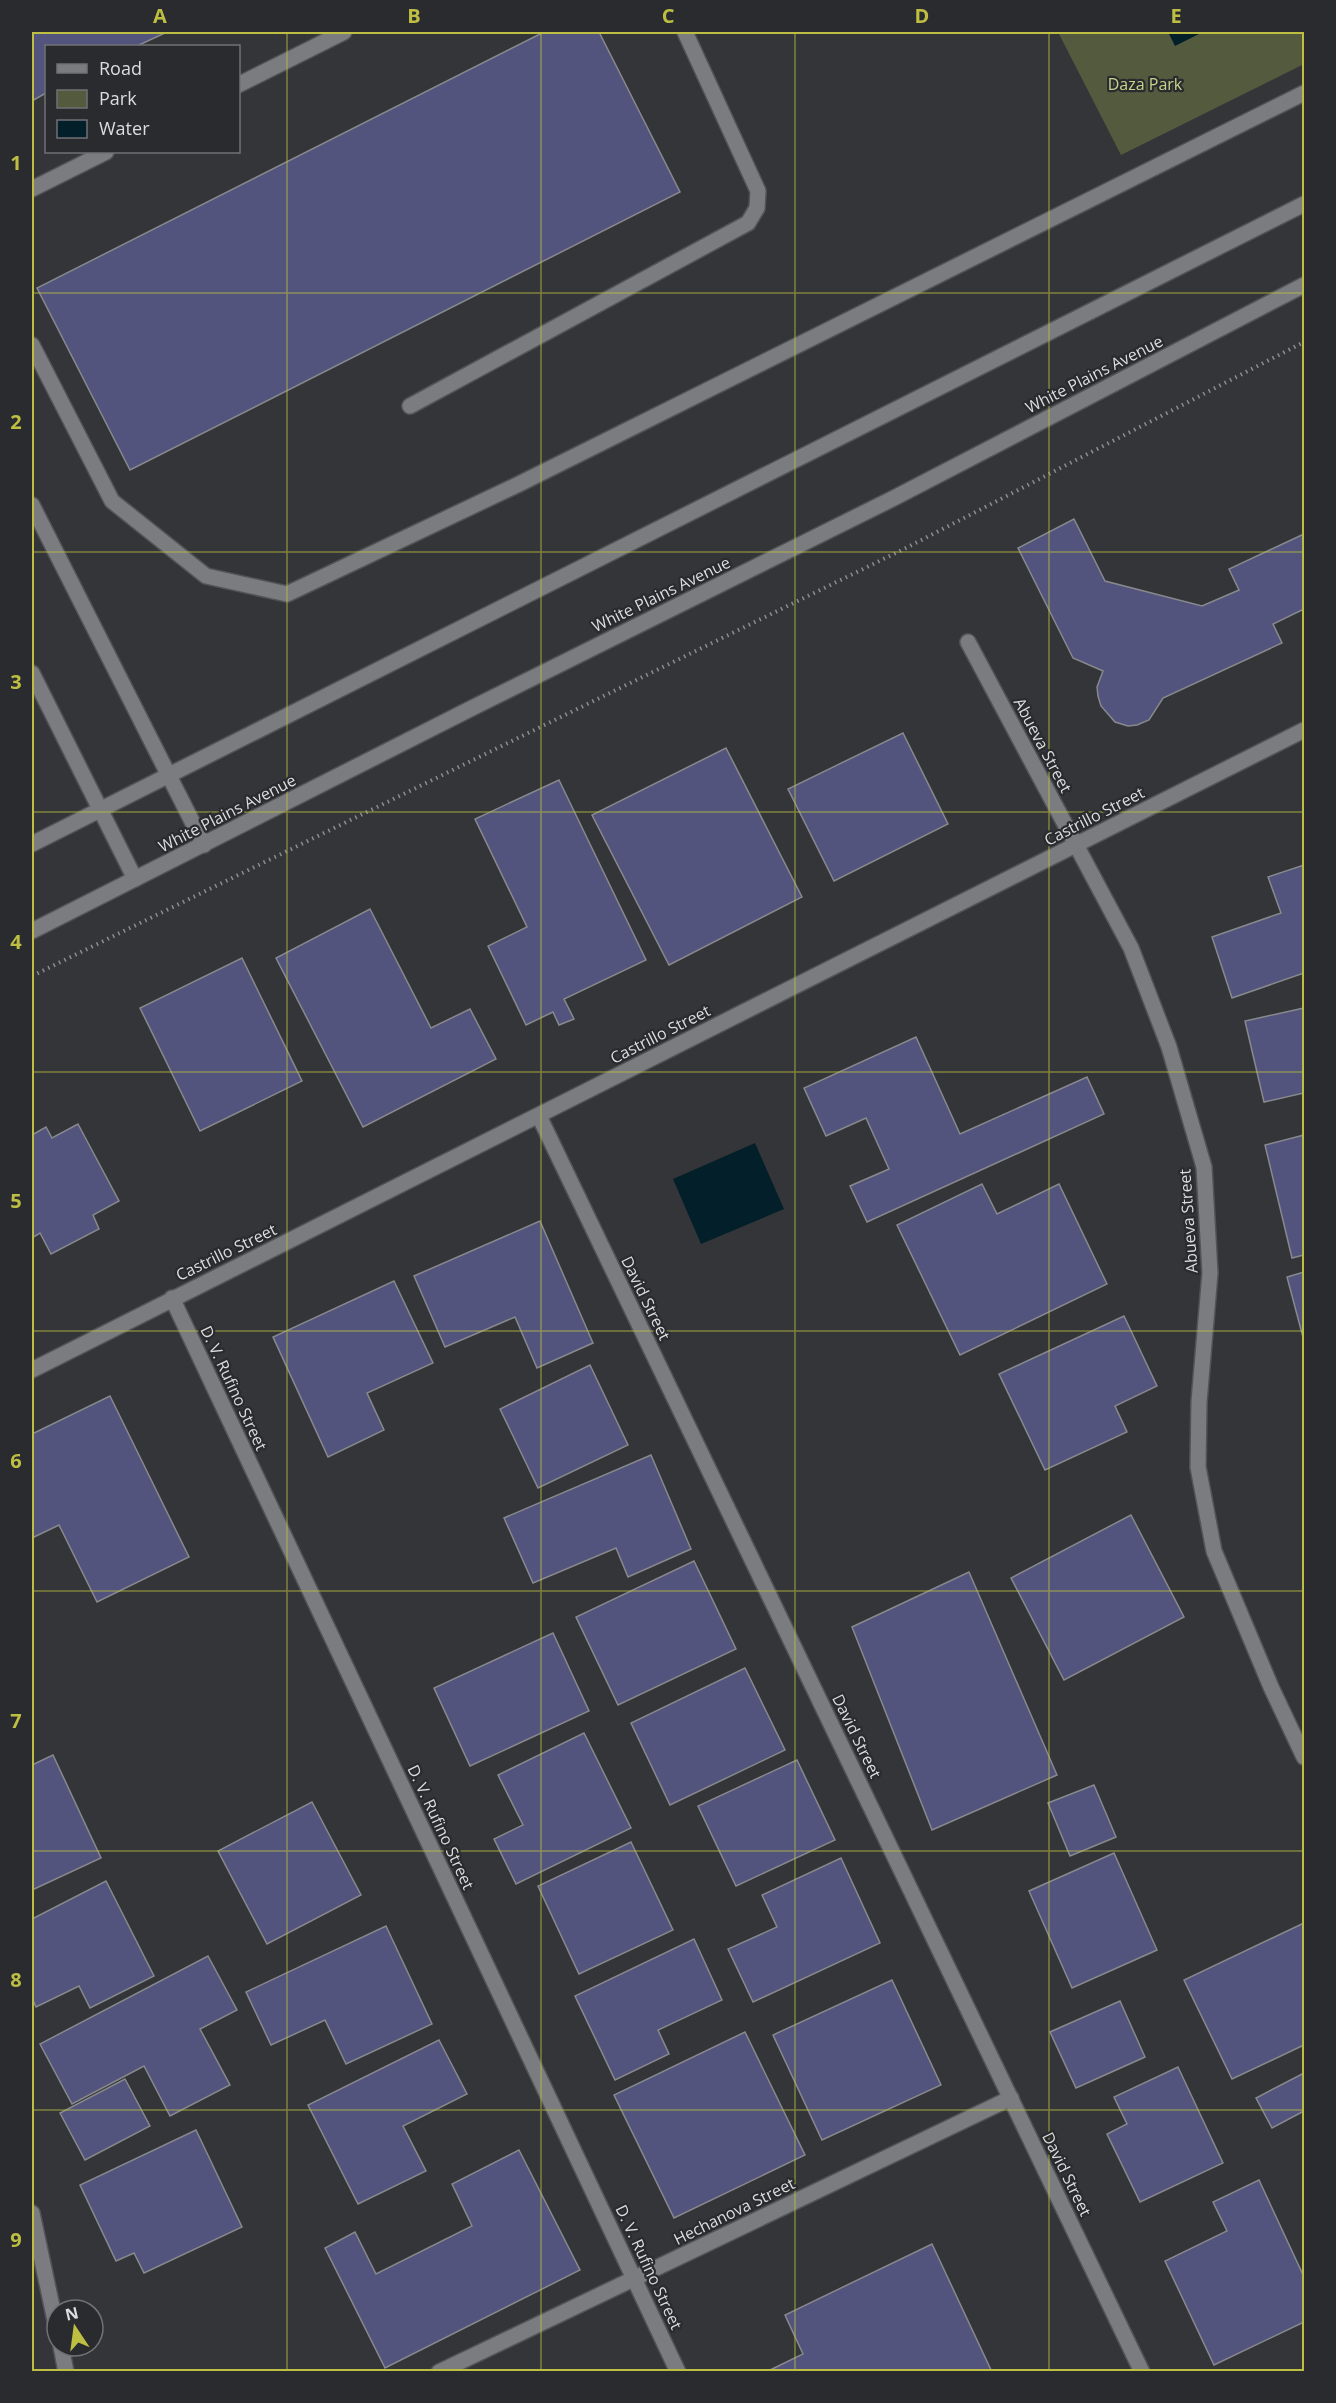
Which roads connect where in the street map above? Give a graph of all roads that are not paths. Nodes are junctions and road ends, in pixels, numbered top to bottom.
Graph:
1 (344, 32) edge
2 (685, 32) edge
3 (240, 84) edge
4 (1305, 93) edge
5 (104, 153) edge
6 (32, 189) edge
7 (1305, 204) edge
8 (1305, 285) edge
9 (32, 345) edge
10 (410, 406) dead end
11 (32, 505) edge
12 (968, 642) dead end
13 (32, 673) edge
14 (1305, 730) edge
15 (167, 776) junction
16 (101, 810) junction
17 (32, 844) edge
18 (204, 845) junction
19 (1076, 845) junction
20 (135, 879) junction
21 (32, 931) edge
22 (539, 1116) junction
23 (172, 1298) junction
24 (32, 1370) edge
25 (1305, 1757) edge
26 (1011, 2097) junction
27 (32, 2213) edge
28 (634, 2279) junction
29 (50, 2298) edge
30 (439, 2372) edge
31 (678, 2372) edge
32 (1142, 2372) edge

1 - 3 street
2 - 10 street
4 - 9 street
5 - 6 street
7 - 15 street
8 - 18 street, White Plains Avenue
11 - 15 street
12 - 19 street, Abueva Street
13 - 16 street
14 - 19 street, Castrillo Street
15 - 16 street
15 - 18 street
16 - 17 street
16 - 20 street
18 - 20 street, White Plains Avenue
19 - 22 street, Castrillo Street
19 - 25 street, Abueva Street
20 - 21 street, White Plains Avenue
22 - 23 street, Castrillo Street
22 - 26 street, David Street
23 - 24 street, Castrillo Street
23 - 28 street, D. V. Rufino Street
26 - 28 street, Hechanova Street
26 - 32 street, David Street
27 - 29 street
28 - 30 street, Hechanova Street
28 - 31 street, D. V. Rufino Street

